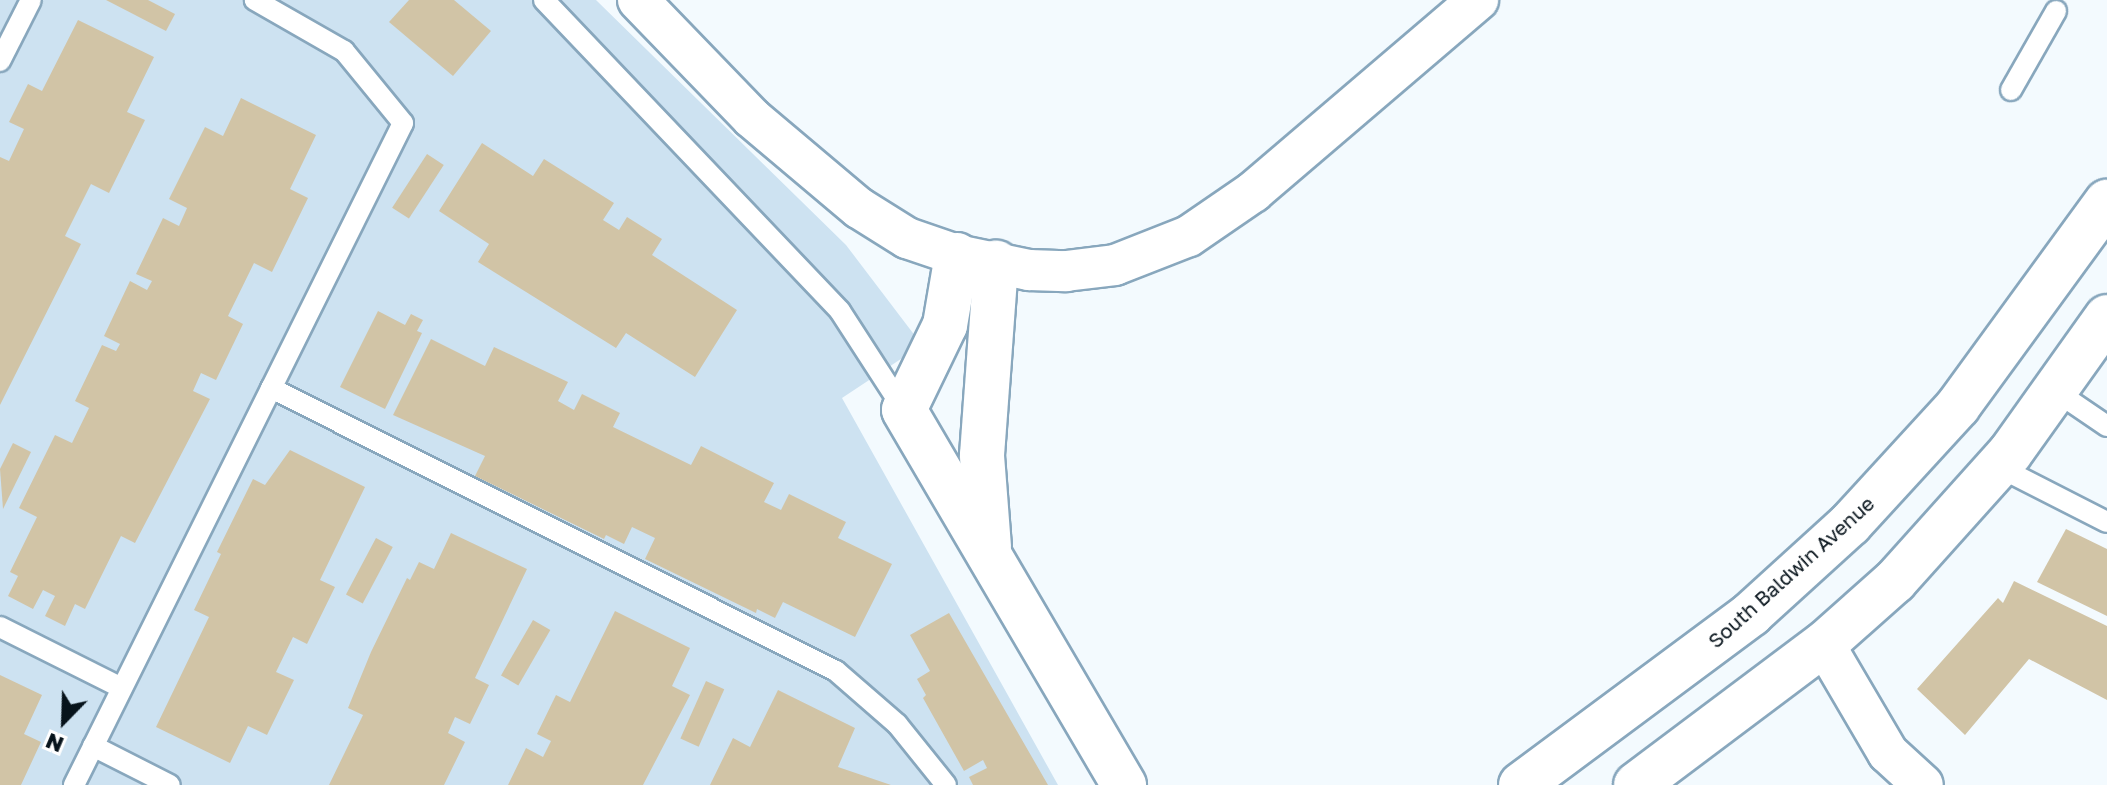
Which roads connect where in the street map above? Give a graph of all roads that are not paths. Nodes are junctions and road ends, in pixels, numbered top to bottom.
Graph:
1 (31, 0) edge
2 (255, 0) edge
3 (544, 0) edge
4 (638, 0) edge
5 (1478, 0) edge
6 (2056, 11) dead end
7 (0, 61) edge
8 (2011, 90) dead end
9 (2107, 202) edge
10 (977, 259) junction
11 (2107, 317) edge
12 (271, 388) junction
13 (2054, 390) junction
14 (904, 410) junction
15 (2107, 426) edge
16 (1997, 466) junction
17 (2107, 522) edge
18 (990, 558) junction
19 (0, 627) edge
20 (1824, 644) junction
21 (122, 688) junction
22 (93, 746) junction
23 (74, 785) edge
24 (170, 785) edge
25 (946, 785) edge
26 (1124, 785) edge
27 (1521, 785) edge
28 (1636, 785) edge
29 (1923, 785) edge

1 - 7 lane
2 - 12 lane
3 - 14 lane
4 - 10 street
5 - 10 street
6 - 8 lane
9 - 27 main road, South Baldwin Avenue
10 - 14 main road
10 - 18 main road
11 - 13 main road
12 - 21 lane
12 - 25 lane
13 - 15 lane
13 - 16 main road
14 - 18 main road
16 - 17 lane
16 - 20 main road
18 - 26 main road
19 - 21 lane
20 - 28 main road
20 - 29 street
21 - 22 lane
22 - 23 lane
22 - 24 lane

